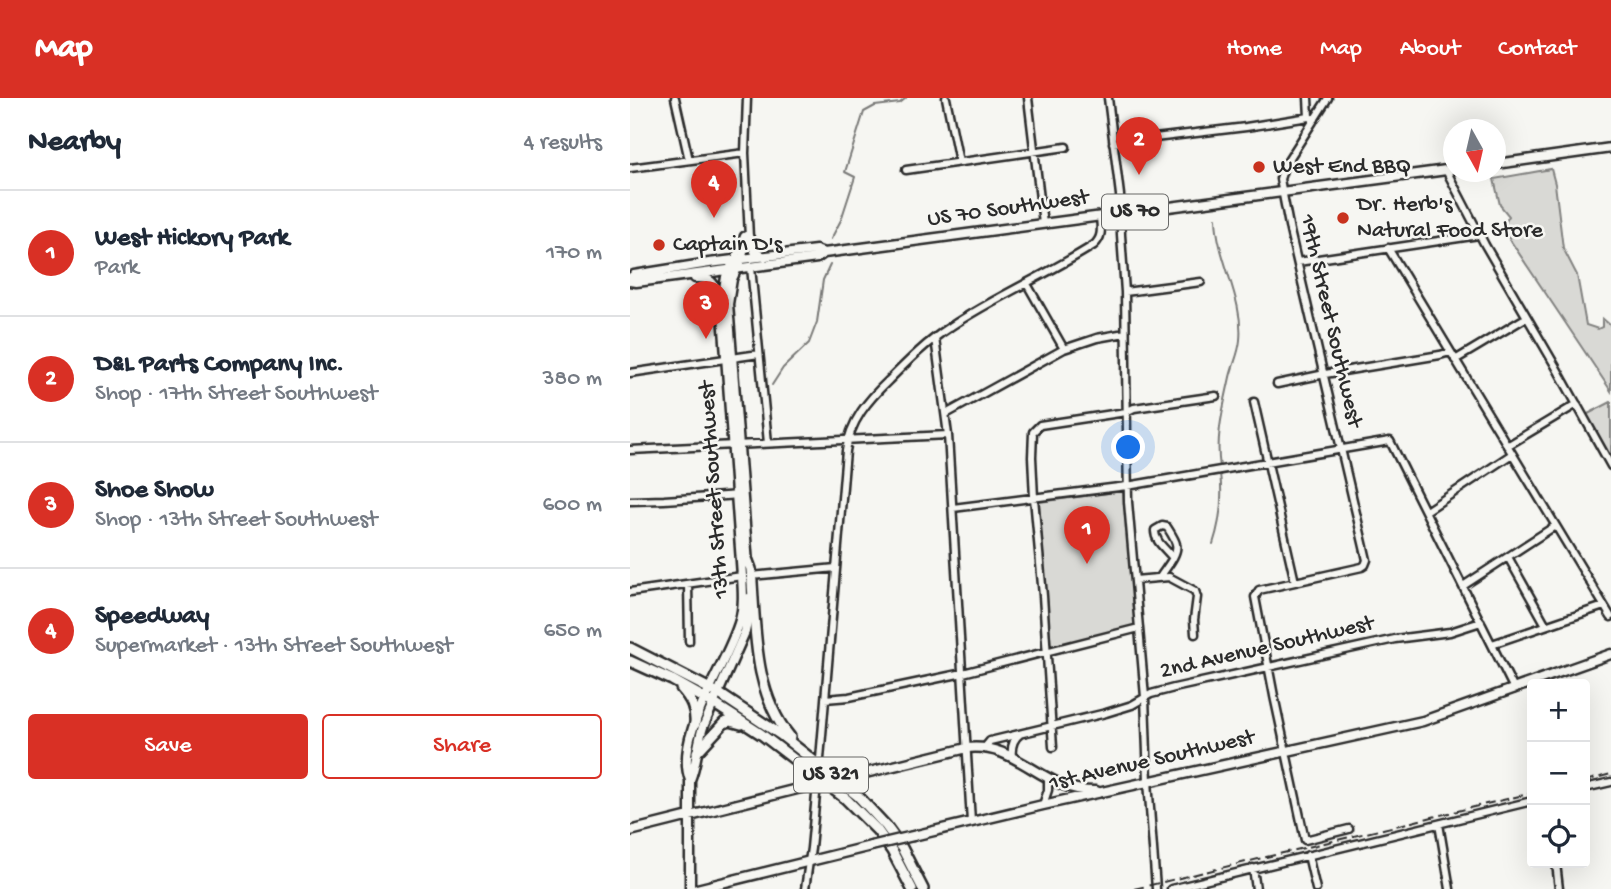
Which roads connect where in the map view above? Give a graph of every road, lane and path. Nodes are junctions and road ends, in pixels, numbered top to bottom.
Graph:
1 (675, 98) edge
2 (747, 98) edge
3 (946, 98) edge
4 (1028, 98) edge
5 (1108, 98) edge
6 (1308, 98) edge
7 (1328, 98) edge
8 (1312, 118) junction
9 (1114, 143) junction
10 (1066, 147) dead end
11 (1611, 148) edge
12 (1034, 152) junction
13 (745, 153) junction
14 (689, 160) junction
15 (959, 162) junction
16 (1506, 163) edge
17 (630, 168) edge
18 (906, 170) dead end
19 (1443, 171) edge
20 (1455, 182) edge
21 (1282, 192) junction
22 (1121, 214) junction
23 (1100, 216) junction
24 (1043, 224) junction
25 (1479, 235) junction
26 (748, 236) junction
27 (1388, 248) junction
28 (824, 253) junction
29 (764, 257) junction
30 (1298, 262) junction
31 (736, 265) junction
32 (751, 267) junction
33 (630, 279) edge
34 (658, 280) junction
35 (1201, 282) dead end
36 (1027, 284) junction
37 (1125, 292) junction
38 (722, 301) junction
39 (1527, 317) junction
40 (1125, 333) junction
41 (935, 338) junction
42 (1064, 349) junction
43 (1450, 352) junction
44 (759, 354) junction
45 (729, 359) junction
46 (1455, 360) junction
47 (630, 373) edge
48 (1325, 374) junction
49 (1277, 384) dead end
50 (1216, 396) dead end
51 (1254, 402) dead end
52 (1577, 404) junction
53 (1126, 412) junction
54 (946, 415) junction
55 (948, 435) junction
56 (848, 439) junction
57 (768, 443) junction
58 (736, 445) junction
59 (1507, 446) junction
60 (1342, 449) junction
61 (630, 450) edge
62 (1512, 454) junction
63 (1268, 462) junction
64 (1611, 466) edge
65 (1127, 486) junction
66 (740, 495) junction
67 (1034, 498) junction
68 (630, 501) edge
69 (953, 508) junction
70 (1426, 511) junction
71 (1555, 526) junction
72 (1172, 557) junction
73 (1508, 557) junction
74 (748, 561) junction
75 (836, 568) junction
76 (747, 576) junction
77 (1160, 577) junction
78 (1135, 580) junction
79 (1296, 582) junction
80 (688, 584) junction
81 (1463, 586) junction
82 (630, 592) edge
83 (1604, 606) junction
84 (1611, 617) edge
85 (1481, 622) junction
86 (1546, 625) junction
87 (1139, 628) junction
88 (1195, 634) dead end
89 (689, 641) dead end
90 (1492, 644) junction
91 (630, 648) edge
92 (1046, 653) junction
93 (1611, 654) edge
94 (630, 661) edge
95 (1268, 666) junction
96 (963, 673) junction
97 (1546, 679) edge
98 (672, 680) junction
99 (1527, 685) edge
100 (1514, 689) junction
101 (714, 691) junction
102 (1145, 697) junction
103 (825, 699) junction
104 (709, 701) junction
105 (695, 724) junction
106 (1051, 726) junction
107 (1023, 732) junction
108 (761, 734) junction
109 (985, 747) junction
110 (1053, 747) dead end
111 (967, 748) junction
112 (800, 750) junction
113 (1286, 751) junction
114 (697, 752) junction
115 (1012, 757) junction
116 (1048, 779) junction
117 (690, 780) junction
118 (1149, 781) junction
119 (1611, 782) edge
120 (817, 784) junction
121 (1590, 787) edge
122 (1116, 789) junction
123 (1527, 802) edge
124 (1043, 805) junction
125 (690, 815) junction
126 (971, 822) junction
127 (1439, 824) junction
128 (1349, 829) dead end
129 (630, 831) edge
130 (1308, 855) junction
131 (809, 861) junction
132 (1252, 868) junction
133 (1557, 868) edge
134 (1155, 886) edge
135 (690, 889) edge
136 (697, 889) edge
137 (805, 889) edge
138 (912, 889) edge
139 (923, 889) edge
140 (1171, 889) edge
141 (1256, 889) edge
142 (1315, 889) edge
143 (1450, 889) edge
144 (1559, 889) edge

1 - 14 street
2 - 13 street, 13th Street Southwest
3 - 15 street
4 - 12 street
5 - 9 street
6 - 8 street
7 - 8 street, 19th Street Southwest
8 - 9 street
8 - 21 street, 19th Street Southwest
9 - 22 street
10 - 12 street
11 - 16 main road
12 - 15 street
12 - 24 street
13 - 14 street
13 - 26 street, 13th Street Southwest
14 - 17 street
15 - 18 street
19 - 21 main road, US 70 Southwest / US 70
20 - 25 street
21 - 22 main road, US 70 Southwest / US 70
21 - 30 street, 19th Street Southwest
22 - 23 main road, US 70 Southwest / US 70
22 - 37 street
23 - 24 main road, US 70 Southwest / US 70
23 - 36 street
24 - 28 main road, US 70 Southwest / US 70
25 - 27 street
25 - 39 street
26 - 29 main road
26 - 31 street, 13th Street Southwest
27 - 30 street
27 - 43 street
28 - 29 main road, US 70 Southwest / US 70
28 - 32 main road, US 70 Southwest / US 70
29 - 31 main road, US 70 Southwest / US 70
30 - 48 street, 19th Street Southwest
31 - 32 main road, US 70 Southwest / US 70
31 - 33 main road, US 70 Southwest / US 70
31 - 34 main road, US 70 Southwest / US 70
31 - 38 main road, 13th Street Southwest
31 - 45 main road, 13th Street Southwest
32 - 44 street
33 - 34 main road, US 70 Southwest / US 70
34 - 38 main road
35 - 37 street
36 - 41 street
36 - 42 street
37 - 40 street
38 - 45 main road, 13th Street Southwest
39 - 46 street
39 - 52 street
40 - 42 street
40 - 53 street
41 - 54 street
41 - 56 street
42 - 54 street
43 - 46 street
43 - 48 street
44 - 45 street
44 - 57 street
45 - 47 street
45 - 58 main road, 13th Street Southwest
46 - 59 street
48 - 49 street
48 - 60 street, 19th Street Southwest
50 - 53 street
51 - 63 street
52 - 59 street
52 - 64 street
53 - 65 street
53 - 67 street
54 - 55 street
55 - 56 street
55 - 69 street
56 - 57 street
56 - 75 street
57 - 58 street
58 - 61 street
58 - 66 main road, 13th Street Southwest
59 - 62 street
60 - 63 street
60 - 70 street
60 - 79 street, 19th Street Southwest
62 - 70 street
62 - 71 street
63 - 65 street
63 - 79 street
65 - 67 street
65 - 78 street
66 - 68 street
66 - 74 main road, 13th Street Southwest
66 - 76 main road, 13th Street Southwest
67 - 69 street
67 - 92 street
69 - 96 street
70 - 81 street
71 - 73 street
71 - 83 street
72 - 72 street
72 - 77 street
73 - 81 street
73 - 86 street
74 - 76 highway
74 - 101 main road, 13th Street Southwest
75 - 76 street
75 - 103 street
76 - 80 street
76 - 101 main road, 13th Street Southwest
76 - 112 highway
77 - 78 street
77 - 88 street
78 - 87 street
79 - 95 street
80 - 82 street
80 - 89 street
81 - 85 street
83 - 84 street
83 - 86 street
85 - 90 street
85 - 95 street, 2nd Avenue Southwest
86 - 90 street
87 - 92 street
87 - 102 street
90 - 100 street
91 - 101 highway, US 321
92 - 96 street
92 - 106 street
93 - 97 main road, 1st Avenue Southwest
94 - 98 highway, US 321
95 - 102 street, 2nd Avenue Southwest
95 - 113 street
96 - 103 street
96 - 111 street
98 - 104 highway, US 321
98 - 105 highway
99 - 100 main road, 1st Avenue Southwest
100 - 113 main road, 1st Avenue Southwest
101 - 104 main road, 13th Street Southwest
101 - 112 highway, US 321
102 - 106 street, 2nd Avenue Southwest
102 - 118 street
103 - 120 street, bridge
104 - 105 main road, 13th Street Southwest
104 - 108 highway, US 321
104 - 114 main road, 13th Street Southwest
105 - 117 main road, 13th Street Southwest
106 - 107 street, 2nd Avenue Southwest
106 - 110 street
107 - 109 street, 2nd Avenue Southwest
107 - 115 street
108 - 114 highway
108 - 138 highway, US 321
109 - 111 main road, 2nd Avenue Southwest
109 - 115 main road, 2nd Avenue Southwest
111 - 120 main road, 2nd Avenue Southwest, bridge
111 - 126 street
112 - 139 highway, US 321
113 - 118 main road, 1st Avenue Southwest
113 - 128 street
114 - 117 main road, 13th Street Southwest
115 - 116 main road, 2nd Avenue Southwest
116 - 122 main road, 2nd Avenue Southwest
116 - 124 street
117 - 125 main road, 13th Street Southwest
118 - 122 main road, 1st Avenue Southwest
118 - 134 street
119 - 121 street
120 - 125 main road, 2nd Avenue Southwest
120 - 131 street
122 - 124 main road, 1st Avenue Southwest
123 - 127 street
124 - 126 main road, 1st Avenue Southwest
125 - 129 main road, 2nd Avenue Southwest
125 - 135 main road, 13th Street Southwest
126 - 131 main road, 1st Avenue Southwest, bridge
127 - 130 street
127 - 143 street
130 - 132 street
130 - 142 street
131 - 136 main road, 1st Avenue Southwest
131 - 137 street
132 - 140 street
132 - 141 street
133 - 144 street

